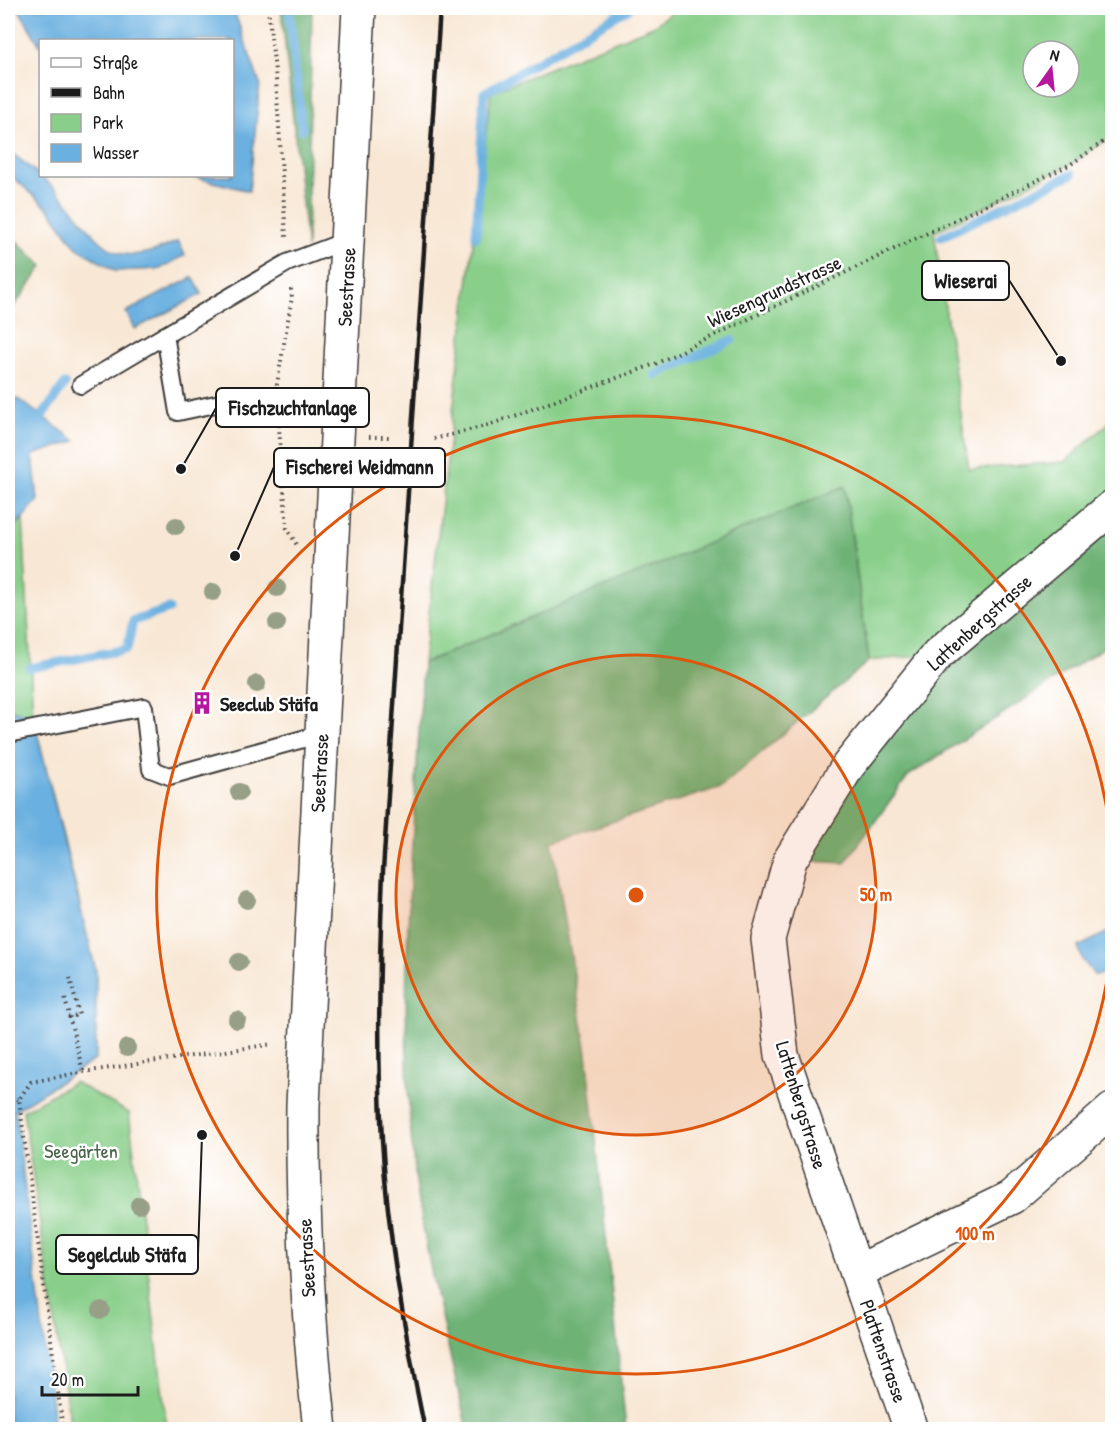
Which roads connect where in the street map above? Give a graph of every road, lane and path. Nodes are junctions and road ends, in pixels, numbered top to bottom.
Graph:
1 (359, 8) edge
2 (1113, 136) edge
3 (348, 240) junction
4 (165, 335) junction
5 (81, 385) dead end
6 (225, 402) dead end
7 (434, 439) dead end
8 (1113, 507) edge
9 (8, 734) edge
10 (321, 734) junction
11 (70, 978) dead end
12 (65, 999) dead end
13 (68, 1017) junction
14 (281, 1042) dead end
15 (83, 1072) junction
16 (8, 1087) edge
17 (19, 1099) junction
18 (1113, 1110) edge
19 (857, 1272) junction
20 (63, 1430) edge
21 (320, 1430) edge
22 (911, 1430) edge

1 - 3 main road, Seestrasse
2 - 7 path, Wiesengrundstrasse
3 - 4 lane
3 - 10 main road, Seestrasse
4 - 5 lane
4 - 6 lane
8 - 19 main road, Lattenbergstrasse
9 - 10 lane
10 - 21 main road, Seestrasse
11 - 13 path
12 - 13 path
13 - 15 path
14 - 15 path
15 - 17 path
16 - 17 path
17 - 20 path
18 - 19 main road
19 - 22 main road, Plattenstrasse

